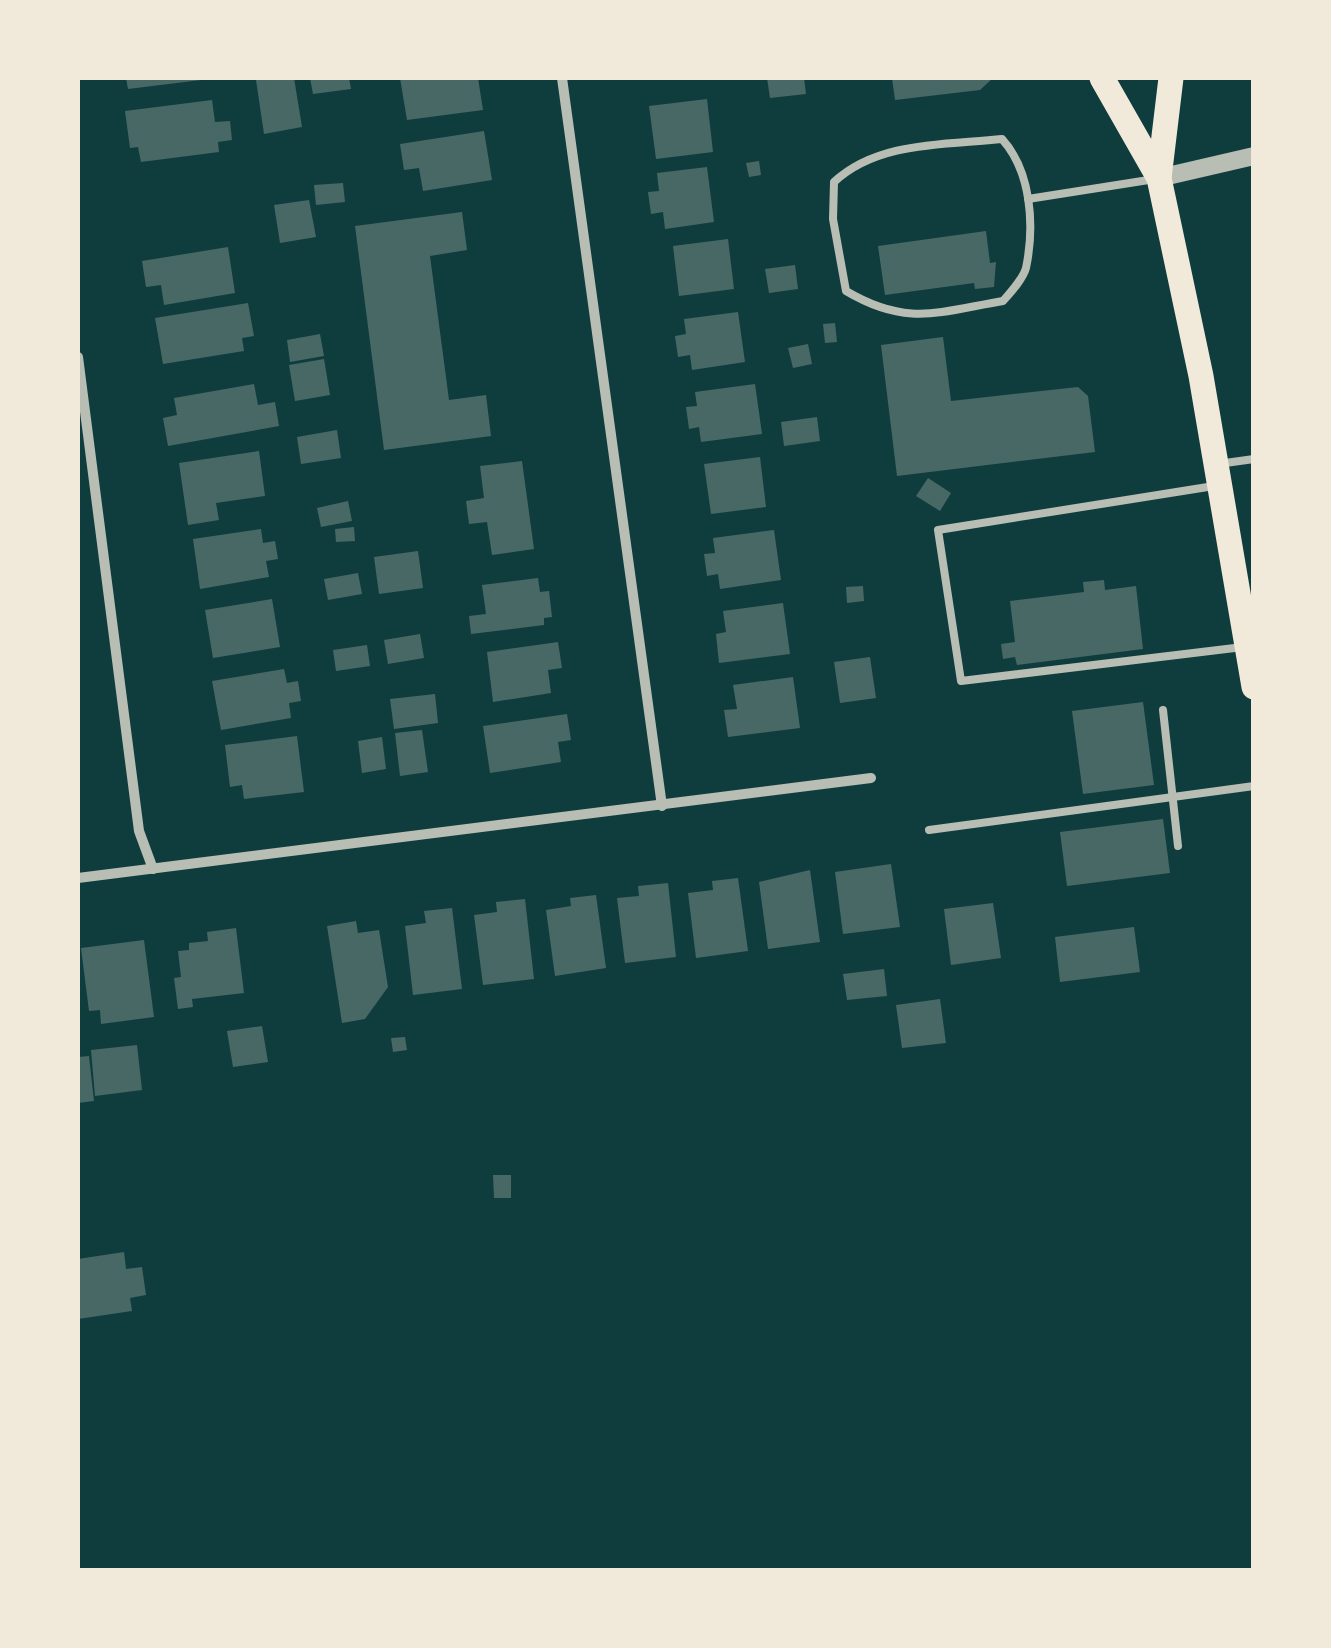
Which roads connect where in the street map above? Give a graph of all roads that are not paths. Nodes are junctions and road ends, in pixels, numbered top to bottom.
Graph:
1 (562, 78) edge
2 (1102, 78) edge
3 (1171, 78) edge
4 (1254, 156) edge
5 (1159, 178) junction
6 (1028, 200) junction
7 (78, 357) edge
8 (1254, 458) edge
9 (1217, 475) junction
10 (1244, 588) edge
11 (1247, 646) junction
12 (1254, 686) edge
13 (1163, 710) dead end
14 (871, 778) dead end
15 (1254, 786) edge
16 (1173, 796) junction
17 (662, 806) junction
18 (929, 830) dead end
19 (1178, 846) dead end
20 (153, 869) junction
21 (78, 878) edge

1 - 17 street
2 - 5 main road
3 - 5 main road
4 - 5 street
5 - 6 lane
5 - 9 main road
6 - 6 lane
7 - 20 street
8 - 9 lane
9 - 10 main road
9 - 11 lane
10 - 11 main road
11 - 12 main road
13 - 16 lane
14 - 17 street
15 - 16 lane
16 - 18 lane
16 - 19 lane
17 - 20 street
20 - 21 street

